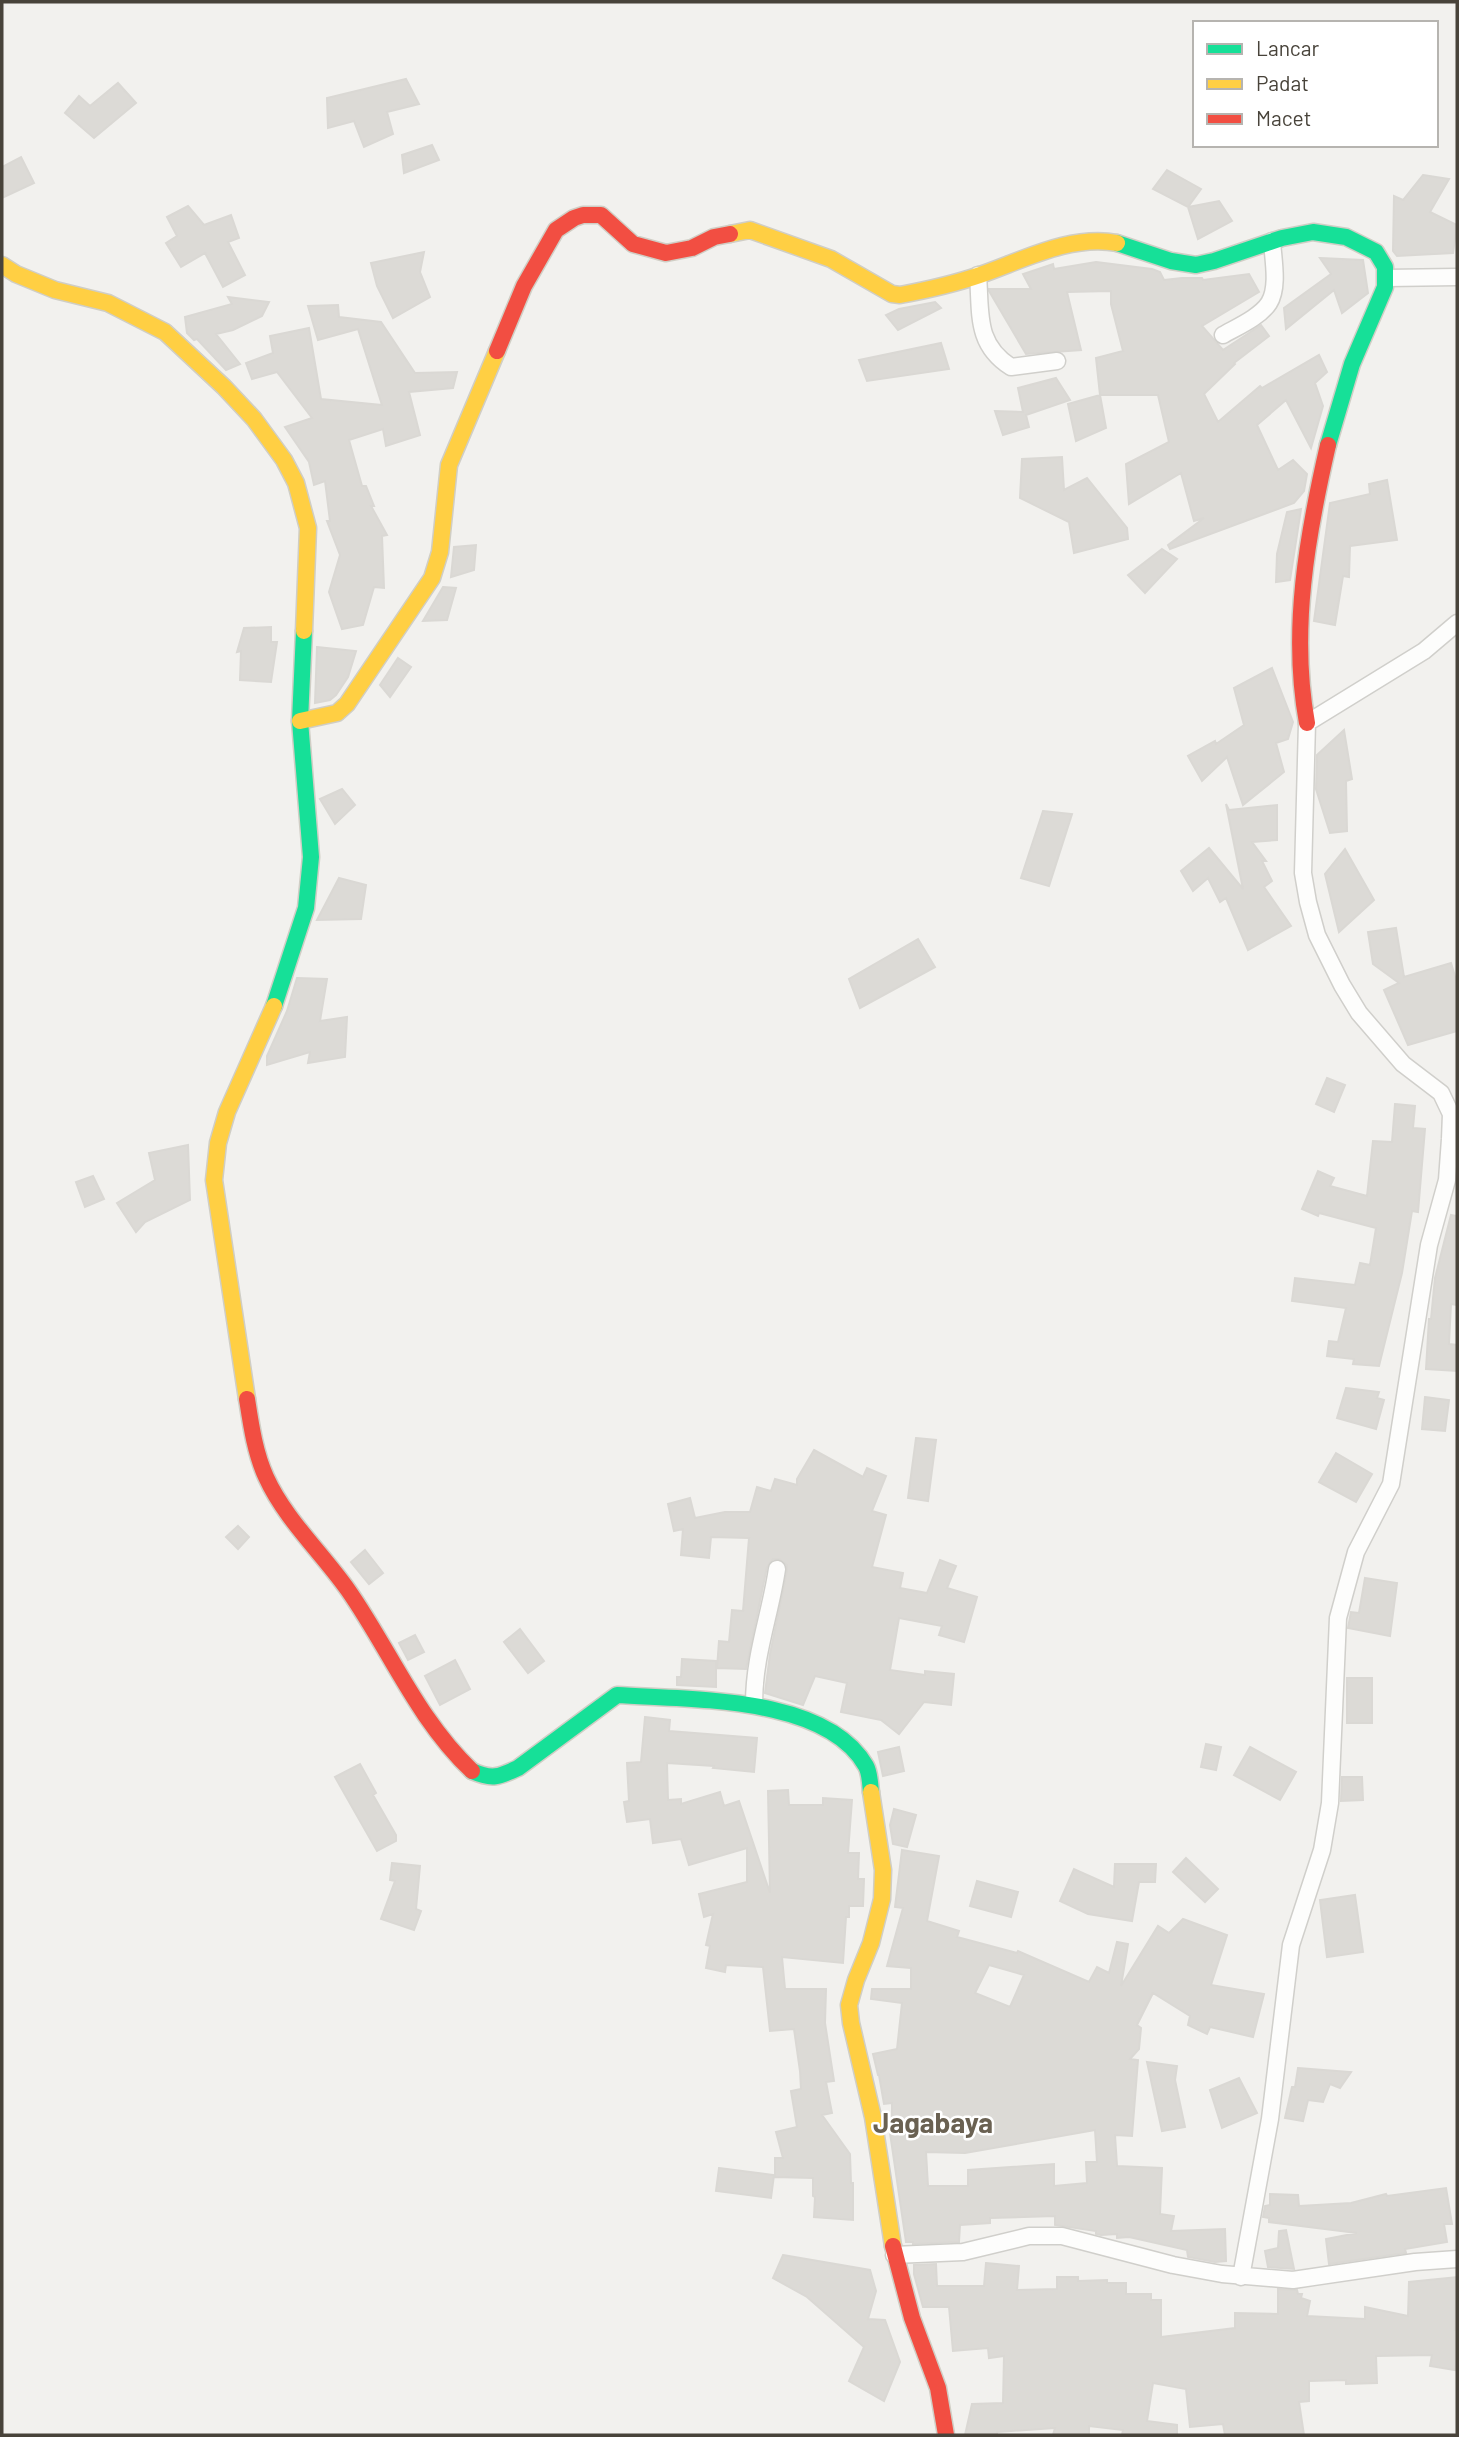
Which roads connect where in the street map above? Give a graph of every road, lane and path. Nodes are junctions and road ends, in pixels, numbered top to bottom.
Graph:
1 (1272, 241) junction
2 (2, 265) edge
3 (978, 275) junction
4 (1457, 277) edge
5 (1387, 278) junction
6 (1223, 335) dead end
7 (1057, 360) dead end
8 (1457, 623) edge
9 (300, 721) junction
10 (1307, 723) junction
11 (777, 1569) dead end
12 (754, 1704) junction
13 (894, 2255) junction
14 (1457, 2259) edge
15 (1241, 2277) junction
16 (946, 2435) edge

1 - 3 street
1 - 5 street
1 - 6 street
2 - 9 street
3 - 7 street
3 - 9 street
4 - 5 street
5 - 10 street
8 - 10 street
9 - 12 street
10 - 15 street
11 - 12 street
12 - 13 street
13 - 15 street
13 - 16 street
14 - 15 street

